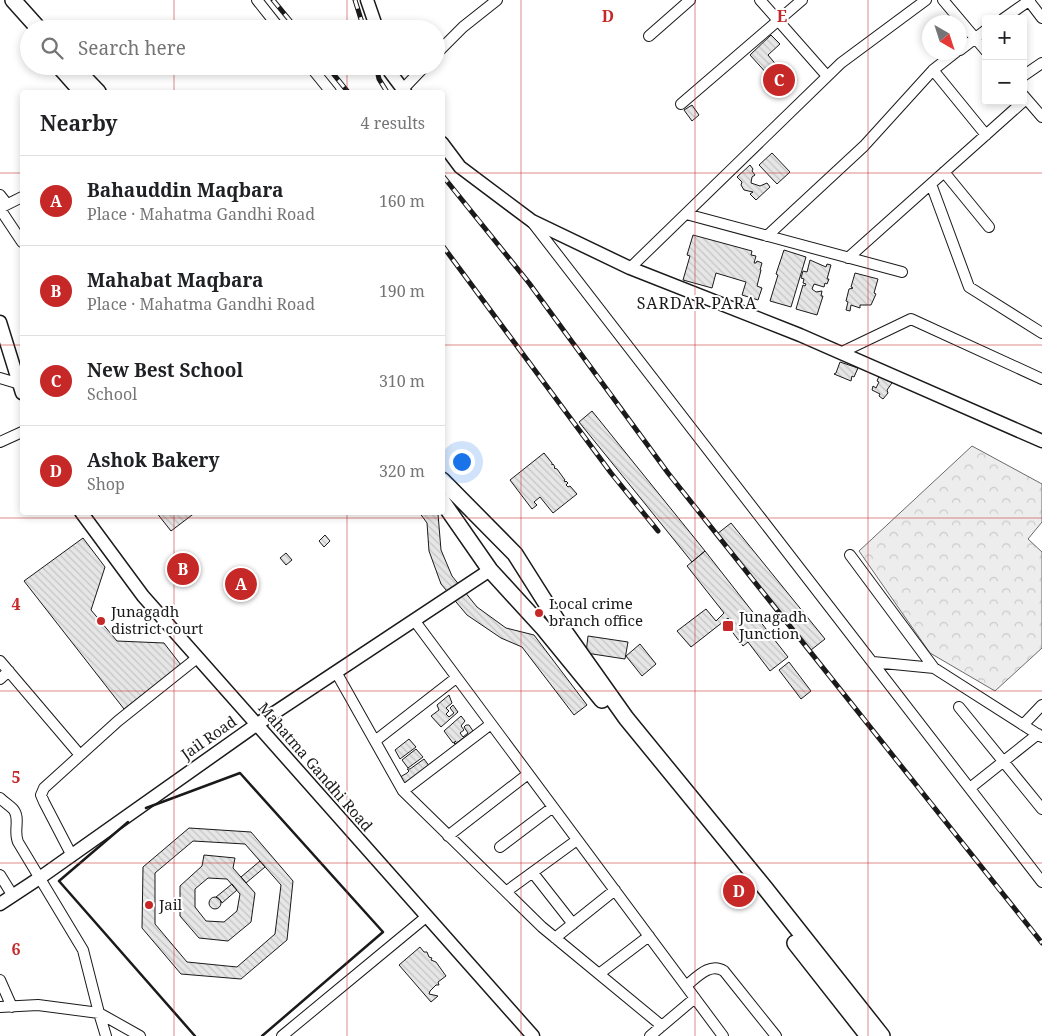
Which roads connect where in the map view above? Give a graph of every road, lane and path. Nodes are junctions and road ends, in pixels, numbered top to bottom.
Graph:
1 (4, 0) edge
2 (13, 0) edge
3 (257, 0) edge
4 (368, 0) edge
5 (496, 0) edge
6 (690, 0) edge
7 (760, 0) edge
8 (802, 0) edge
9 (926, 0) edge
10 (943, 0) edge
11 (1030, 0) edge
12 (1009, 15) edge
13 (1042, 18) edge
14 (21, 20) edge
15 (30, 20) edge
16 (273, 20) edge
17 (374, 20) edge
18 (778, 20) junction
19 (982, 33) edge
20 (650, 36) dead end
21 (975, 38) junction
22 (967, 44) edge
23 (445, 45) edge
24 (982, 46) edge
25 (946, 60) edge
26 (1042, 63) edge
27 (933, 70) junction
28 (1027, 73) edge
29 (67, 75) edge
30 (82, 75) edge
31 (317, 75) edge
32 (392, 75) edge
33 (417, 75) edge
34 (827, 76) junction
35 (80, 90) edge
36 (96, 90) edge
37 (328, 90) edge
38 (403, 90) edge
39 (405, 90) edge
40 (1027, 99) edge
41 (681, 104) dead end
42 (1017, 105) edge
43 (1042, 117) edge
44 (986, 135) junction
45 (445, 147) edge
46 (944, 172) junction
47 (931, 184) junction
48 (0, 195) edge
49 (20, 197) edge
50 (2, 207) edge
51 (686, 214) junction
52 (532, 222) junction
53 (989, 227) dead end
54 (766, 236) junction
55 (20, 238) edge
56 (848, 258) junction
57 (630, 268) junction
58 (902, 272) dead end
59 (0, 322) edge
60 (1042, 333) edge
61 (840, 353) junction
62 (0, 378) edge
63 (1042, 379) edge
64 (20, 380) edge
65 (20, 385) edge
66 (20, 433) edge
67 (2, 438) edge
68 (1042, 441) edge
69 (445, 483) edge
70 (445, 506) edge
71 (83, 515) edge
72 (482, 521) junction
73 (465, 534) junction
74 (850, 555) dead end
75 (490, 570) junction
76 (527, 574) junction
77 (507, 590) junction
78 (414, 620) junction
79 (197, 658) junction
80 (0, 661) edge
81 (873, 662) junction
82 (934, 668) junction
83 (9, 671) junction
84 (336, 672) junction
85 (456, 678) junction
86 (0, 680) edge
87 (1042, 705) edge
88 (959, 706) dead end
89 (491, 724) junction
90 (256, 725) junction
91 (1024, 725) junction
92 (1040, 736) edge
93 (375, 741) junction
94 (80, 755) junction
95 (1003, 762) junction
96 (528, 774) junction
97 (970, 788) junction
98 (403, 791) junction
99 (0, 798) edge
100 (553, 807) junction
101 (1042, 809) edge
102 (448, 836) junction
103 (577, 840) junction
104 (500, 847) dead end
105 (71, 854) junction
106 (533, 873) junction
107 (0, 875) edge
108 (41, 877) junction
109 (1042, 882) edge
110 (614, 890) junction
111 (507, 891) junction
112 (13, 896) junction
113 (0, 904) edge
114 (426, 917) junction
115 (573, 924) junction
116 (649, 936) junction
117 (556, 938) junction
118 (599, 974) junction
119 (0, 980) edge
120 (686, 986) junction
121 (695, 998) junction
122 (0, 1007) edge
123 (12, 1007) junction
124 (99, 1013) junction
125 (662, 1026) junction
126 (106, 1036) edge
127 (140, 1036) edge
128 (282, 1036) edge
129 (532, 1036) edge
130 (650, 1036) edge
131 (723, 1036) edge
132 (776, 1036) edge
133 (868, 1036) edge
134 (882, 1036) edge

1 - 14 main road
2 - 15 main road
3 - 16 street
4 - 17 street
5 - 23 street
6 - 20 street
7 - 18 street
8 - 18 street
9 - 34 street
10 - 21 street
11 - 12 street
11 - 13 street
18 - 34 street
18 - 41 street
19 - 21 street
21 - 22 street
21 - 24 street
25 - 27 street
26 - 28 street
27 - 44 street
27 - 54 street
29 - 35 main road
30 - 36 main road
31 - 37 street
32 - 38 street
33 - 39 street
34 - 51 street
40 - 43 street
42 - 44 street
44 - 46 street
45 - 52 street
46 - 47 street
46 - 53 street
47 - 56 street
47 - 60 street
48 - 50 street
49 - 50 street
50 - 55 street
51 - 54 street
51 - 57 street
52 - 57 street
52 - 81 street
54 - 56 street
56 - 58 street
57 - 61 street
59 - 64 street
61 - 63 street
61 - 68 street
62 - 65 street
66 - 67 street
69 - 72 main road
70 - 73 main road
71 - 79 street, Mahatma Gandhi Road
72 - 73 main road
72 - 76 main road
73 - 75 main road
74 - 82 street
75 - 77 main road
75 - 78 street, Jail Road
76 - 77 main road
76 - 134 main road
77 - 133 main road
78 - 84 street, Jail Road
78 - 85 street
79 - 90 street, Mahatma Gandhi Road
79 - 94 street
80 - 83 street
81 - 82 street
81 - 97 street
82 - 91 street
83 - 86 street
83 - 94 street
84 - 90 street, Jail Road
84 - 93 street
85 - 89 street
85 - 93 street
87 - 91 street
88 - 95 street
89 - 96 street
89 - 98 street
90 - 105 street, Jail Road
90 - 114 street, Mahatma Gandhi Road
91 - 92 street
92 - 95 street
93 - 98 street
94 - 105 street
95 - 97 street
95 - 101 street
96 - 100 street
96 - 102 street
97 - 109 street
98 - 102 street
99 - 108 street
100 - 103 street
100 - 104 street
102 - 111 street
103 - 106 street
103 - 110 street
105 - 108 street, Jail Road
106 - 111 street
106 - 115 street
107 - 112 street
108 - 112 street, Jail Road
108 - 124 street
110 - 115 street
110 - 116 street
111 - 117 street
112 - 113 street, Jail Road
114 - 128 street
114 - 129 street, Mahatma Gandhi Road
115 - 117 street
116 - 118 street
116 - 120 street
117 - 118 street
118 - 125 street
119 - 123 street
120 - 121 street
120 - 132 street
121 - 125 street
121 - 131 street
122 - 123 street
123 - 124 street
124 - 126 street
124 - 127 street
125 - 130 street

